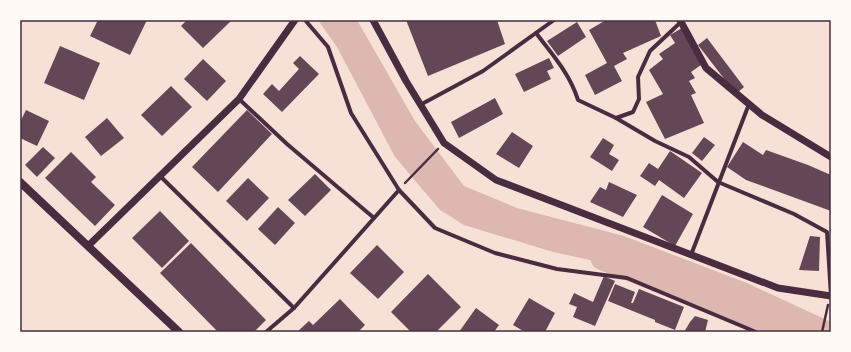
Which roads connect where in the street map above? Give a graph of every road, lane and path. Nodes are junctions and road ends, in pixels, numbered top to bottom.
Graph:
1 (295, 20) edge
2 (305, 20) edge
3 (373, 20) edge
4 (554, 20) edge
5 (681, 21) edge
6 (536, 33) junction
7 (239, 99) junction
8 (749, 104) junction
9 (420, 105) junction
10 (616, 118) junction
11 (444, 143) junction
12 (831, 157) edge
13 (159, 175) junction
14 (20, 182) edge
15 (718, 182) junction
16 (399, 190) junction
17 (374, 218) junction
18 (89, 245) junction
19 (691, 256) junction
20 (831, 296) edge
21 (294, 308) junction
22 (827, 312) dead end
23 (179, 332) edge
24 (266, 332) edge
25 (756, 332) edge
26 (822, 332) edge

1 - 7 street
2 - 16 street
3 - 9 street
4 - 6 street
5 - 8 street
5 - 10 street
6 - 9 street
6 - 10 street
7 - 13 street
7 - 17 street
8 - 12 street
8 - 15 street
9 - 11 street
10 - 15 street
11 - 16 path
11 - 19 street
13 - 18 street
13 - 21 street
14 - 18 main road
15 - 19 street
15 - 20 street
16 - 17 street
16 - 25 street
17 - 21 street
18 - 23 main road
19 - 20 street
21 - 24 street
22 - 26 path

